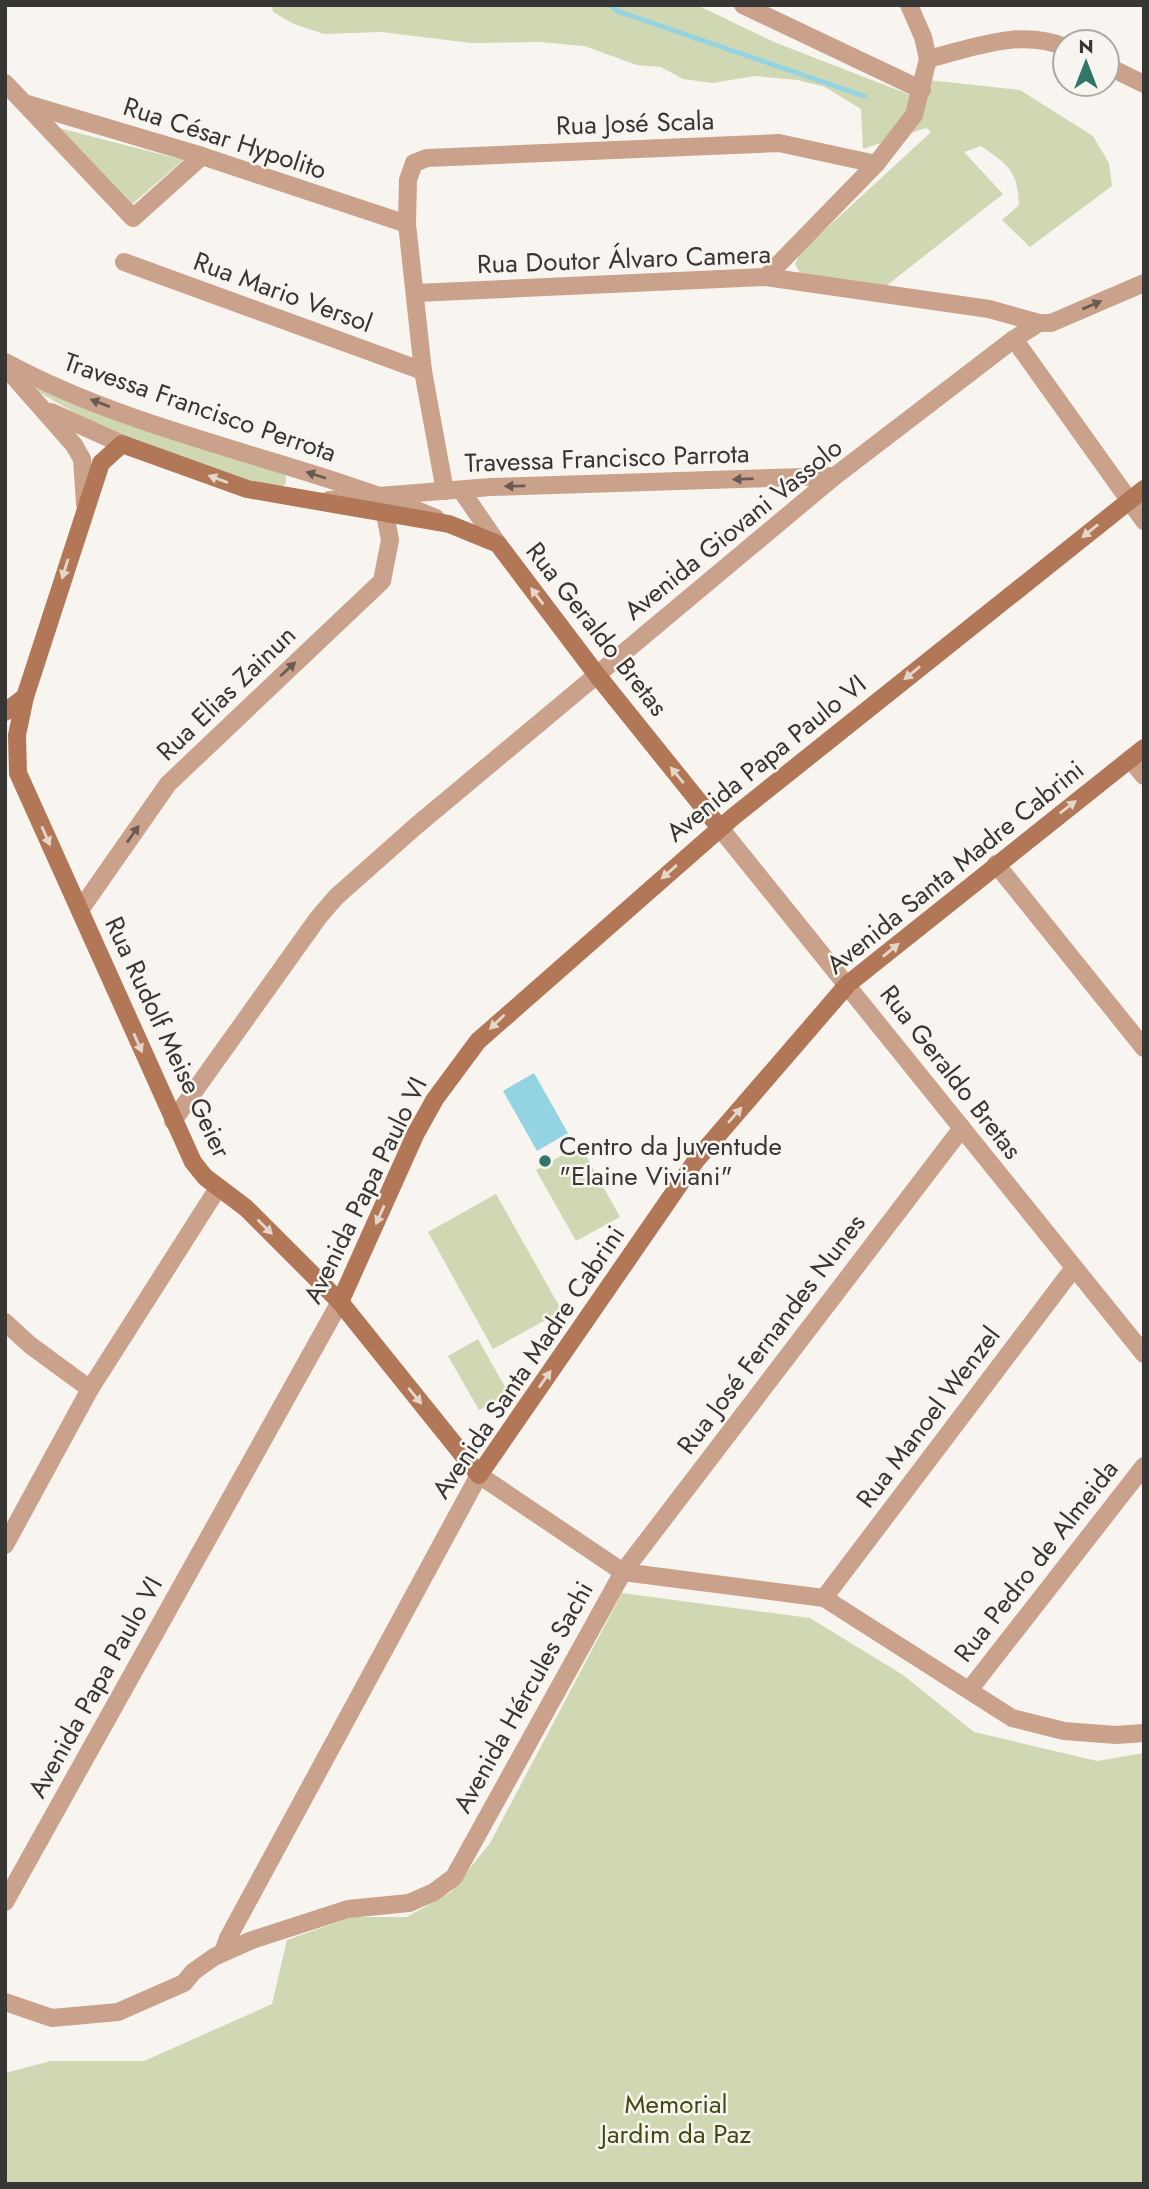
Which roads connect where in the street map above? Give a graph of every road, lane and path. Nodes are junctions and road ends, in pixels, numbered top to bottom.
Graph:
1 (743, 5) edge
2 (909, 5) edge
3 (1051, 43) edge
4 (928, 60) junction
5 (1121, 73) edge
6 (5, 83) edge
7 (1144, 84) edge
8 (922, 90) junction
9 (27, 104) junction
10 (202, 156) junction
11 (876, 164) junction
12 (408, 180) joint
13 (407, 224) junction
14 (124, 262) dead end
15 (766, 276) junction
16 (1144, 283) edge
17 (416, 293) junction
18 (1039, 323) junction
19 (1014, 339) junction
20 (5, 365) edge
21 (423, 371) junction
22 (45, 409) junction
23 (122, 443) junction
24 (835, 476) junction
25 (1144, 489) edge
26 (453, 490) junction
27 (381, 495) junction
28 (1128, 500) junction
29 (313, 502) junction
30 (85, 503) junction
31 (385, 514) junction
32 (1144, 521) edge
33 (449, 524) junction
34 (498, 544) junction
35 (597, 675) junction
36 (25, 697) junction
37 (5, 712) edge
38 (1137, 753) edge
39 (12, 767) edge
40 (1144, 776) edge
41 (720, 828) junction
42 (996, 864) junction
43 (80, 910) junction
44 (848, 984) junction
45 (1144, 1048) edge
46 (173, 1121) junction
47 (962, 1128) junction
48 (218, 1188) junction
49 (1073, 1269) junction
50 (340, 1302) junction
51 (5, 1322) edge
52 (1144, 1354) edge
53 (90, 1389) junction
54 (1144, 1466) edge
55 (478, 1475) junction
56 (5, 1545) edge
57 (623, 1572) junction
58 (824, 1598) junction
59 (970, 1689) junction
60 (1144, 1733) edge
61 (5, 1902) edge
62 (223, 1952) junction
63 (5, 2002) edge

1 - 8 street
2 - 4 street
3 - 4 street
4 - 8 street
5 - 7 street
6 - 9 street
8 - 11 street
9 - 10 street, Rua César Hypolito
9 - 10 street
10 - 13 street, Rua César Hypolito
11 - 12 street, Rua José Scala
11 - 15 street
12 - 13 street, Rua Geraldo Bretas
13 - 17 street, Rua Geraldo Bretas
14 - 21 street, Rua Mario Versol
15 - 17 street, Rua Doutor Álvaro Camera
15 - 18 street, Rua Doutor Álvaro Camera
18 -> 16 street, Avenida Giovani Vassolo
17 - 21 street, Rua Geraldo Bretas
18 - 19 street, Avenida Giovani Vassolo
19 - 24 street, Avenida Giovani Vassolo
19 - 28 street
20 - 22 street
27 -> 20 street, Travessa Francisco Perrota
21 - 26 street, Rua Geraldo Bretas
22 - 23 street, Travessa Francisco Perrota
22 - 30 street
29 -> 23 main road, Travessa Francisco Perrota
23 - 30 main road
24 -> 26 street, Travessa Francisco Parrota
24 - 35 street, Avenida Giovani Vassolo
25 - 28 main road, Avenida Papa Paulo VI
26 - 27 street, Travessa Francisco Parrota
26 - 34 street, Rua Geraldo Bretas
27 - 29 street, Travessa Francisco Parrota
27 - 33 street, Travessa Francisco Perrota
28 - 32 street
28 -> 41 main road, Avenida Papa Paulo VI
29 - 31 main road, Travessa Francisco Perrota
30 -> 36 main road
31 - 33 main road, Travessa Francisco Perrota
43 -> 31 street, Rua Elias Zainun
33 - 34 main road, Travessa Francisco Perrota
35 -> 34 main road, Rua Geraldo Bretas
41 -> 35 main road, Rua Geraldo Bretas
35 - 46 street, Avenida Giovani Vassolo
36 - 37 main road
36 - 39 main road
38 - 40 street
42 -> 38 main road, Avenida Santa Madre Cabrini
39 -> 43 main road, Rua Rudolf Meise Geier
41 - 44 street, Rua Geraldo Bretas
41 -> 50 main road, Avenida Papa Paulo VI
44 -> 42 main road, Avenida Santa Madre Cabrini
42 - 45 street
43 -> 46 main road, Rua Rudolf Meise Geier
44 - 47 street, Rua Geraldo Bretas
55 -> 44 main road, Avenida Santa Madre Cabrini
46 - 48 main road, Rua Rudolf Meise Geier
47 - 49 street, Rua Geraldo Bretas
47 - 57 street, Rua José Fernandes Nunes
48 -> 50 main road, Rua Rudolf Meise Geier
48 - 53 street
49 - 52 street, Rua Geraldo Bretas
49 - 58 street, Rua Manoel Wenzel
50 -> 55 main road, Rua Rudolf Meise Geier
50 - 61 street, Avenida Papa Paulo VI
51 - 53 street
53 - 56 street
54 - 59 street, Rua Pedro de Almeida
55 - 57 street, Rua Rudolf Meise Geier
55 - 62 street, Avenida Santa Madre Cabrini
57 - 58 street, Avenida Hércules Sachi
57 - 62 street, Avenida Hércules Sachi
58 - 59 street, Avenida Hércules Sachi
59 - 60 street, Avenida Hércules Sachi
62 - 63 street, Avenida Hércules Sachi

